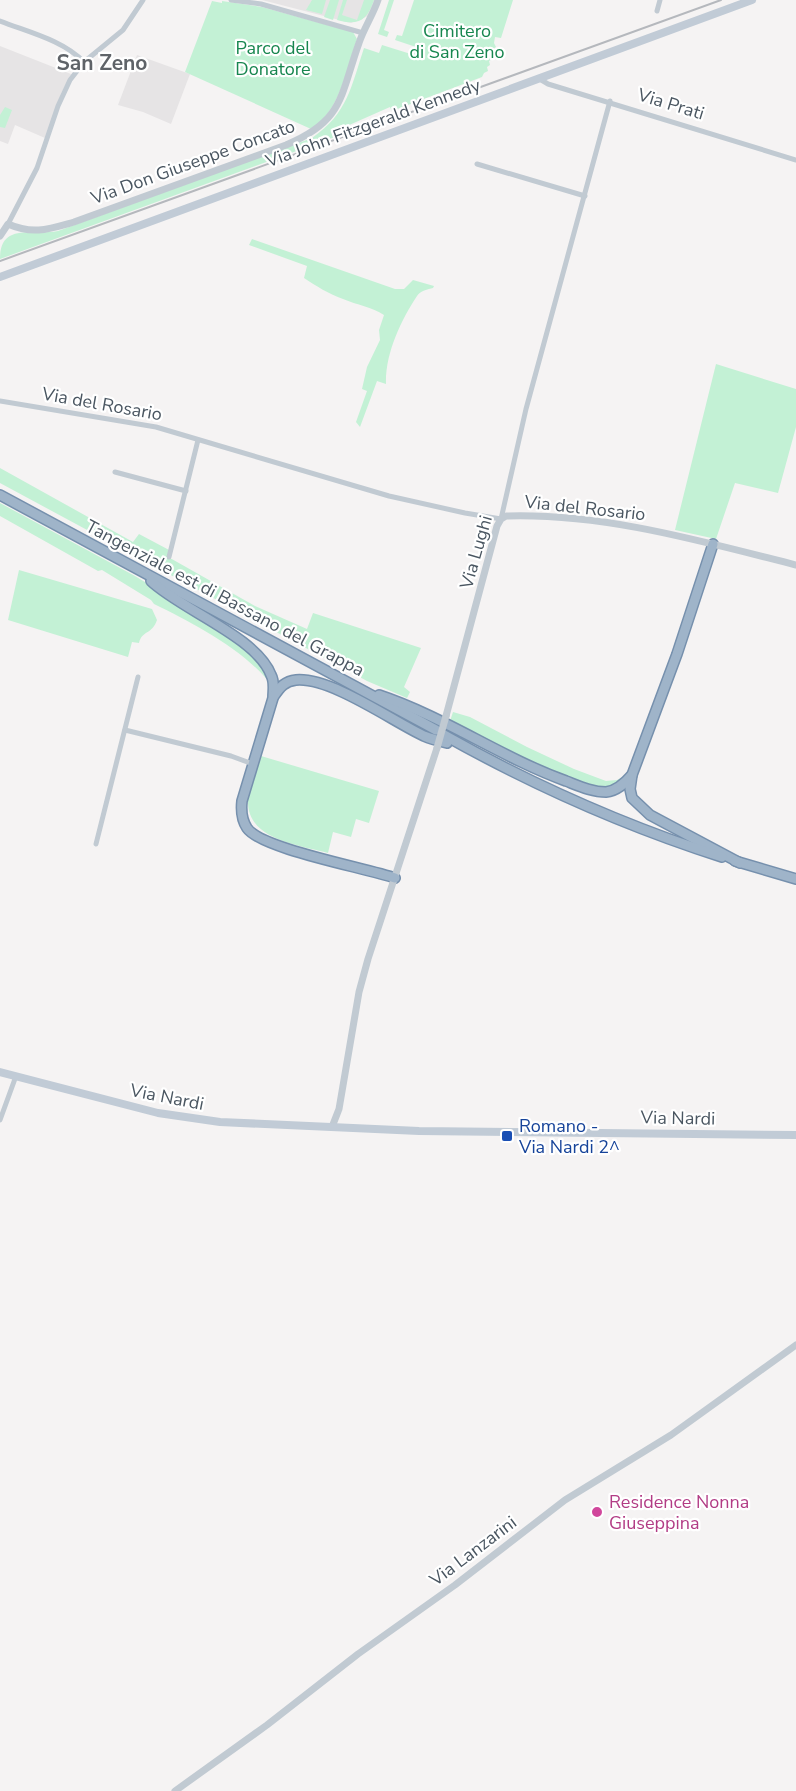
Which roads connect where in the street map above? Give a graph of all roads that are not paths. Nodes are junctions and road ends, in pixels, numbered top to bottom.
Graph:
1 (143, 0) edge
2 (231, 0) edge
3 (378, 0) edge
4 (660, 0) edge
5 (752, 0) edge
6 (657, 11) dead end
7 (0, 21) edge
8 (363, 33) junction
9 (84, 62) junction
10 (537, 78) junction
11 (610, 101) junction
12 (796, 159) edge
13 (477, 165) dead end
14 (585, 196) junction
15 (8, 224) junction
16 (0, 237) edge
17 (2, 277) edge
18 (0, 401) edge
19 (198, 440) junction
20 (115, 472) dead end
21 (186, 491) junction
22 (0, 495) edge
23 (501, 519) junction
24 (713, 544) junction
25 (169, 558) dead end
26 (796, 564) edge
27 (141, 572) junction
28 (138, 677) dead end
29 (357, 688) junction
30 (273, 698) junction
31 (125, 730) junction
32 (468, 748) junction
33 (253, 764) junction
34 (632, 775) junction
35 (96, 844) dead end
36 (740, 863) junction
37 (395, 878) junction
38 (796, 879) edge
39 (0, 1072) edge
40 (16, 1076) junction
41 (339, 1109) junction
42 (0, 1120) edge
43 (332, 1127) junction
44 (343, 1128) junction
45 (796, 1135) edge
46 (796, 1345) edge
47 (175, 1791) edge

1 - 9 street
2 - 8 street
3 - 8 street, Via Don Giuseppe Concato
4 - 6 street
5 - 10 main road, Via John Fitzgerald Kennedy
7 - 9 street
8 - 15 street, Via Don Giuseppe Concato
9 - 15 street
10 - 11 street, Via Prati
10 - 17 main road, Via John Fitzgerald Kennedy
11 - 12 street, Via Prati
11 - 14 street, Via Lughi
13 - 14 street
14 - 23 street, Via Lughi
15 - 16 street
18 - 19 street, Via del Rosario
19 - 21 street
19 - 23 street, Via del Rosario
20 - 21 street
21 - 25 street
22 - 27 highway, Tangenziale est di Bassano del Grappa
23 - 24 street, Via del Rosario
23 - 37 street, Via Lughi, bridge
24 - 26 street, Via del Rosario
24 - 34 highway
27 - 29 highway, Tangenziale est di Bassano del Grappa
27 - 30 highway
28 - 31 street
29 - 32 highway, Tangenziale est di Bassano del Grappa
29 - 34 highway
30 - 32 highway
30 - 33 highway
31 - 33 street
31 - 35 street
32 - 36 highway, Tangenziale est di Bassano del Grappa
33 - 37 highway
34 - 36 highway
36 - 38 highway, Tangenziale est di Bassano del Grappa
37 - 41 street, Via Lughi
39 - 40 main road, Via Nardi
40 - 42 street
40 - 43 main road, Via Nardi
41 - 43 street
41 - 44 street
43 - 44 main road, Via Nardi
44 - 45 main road, Via Nardi
46 - 47 street, Via Lanzarini

